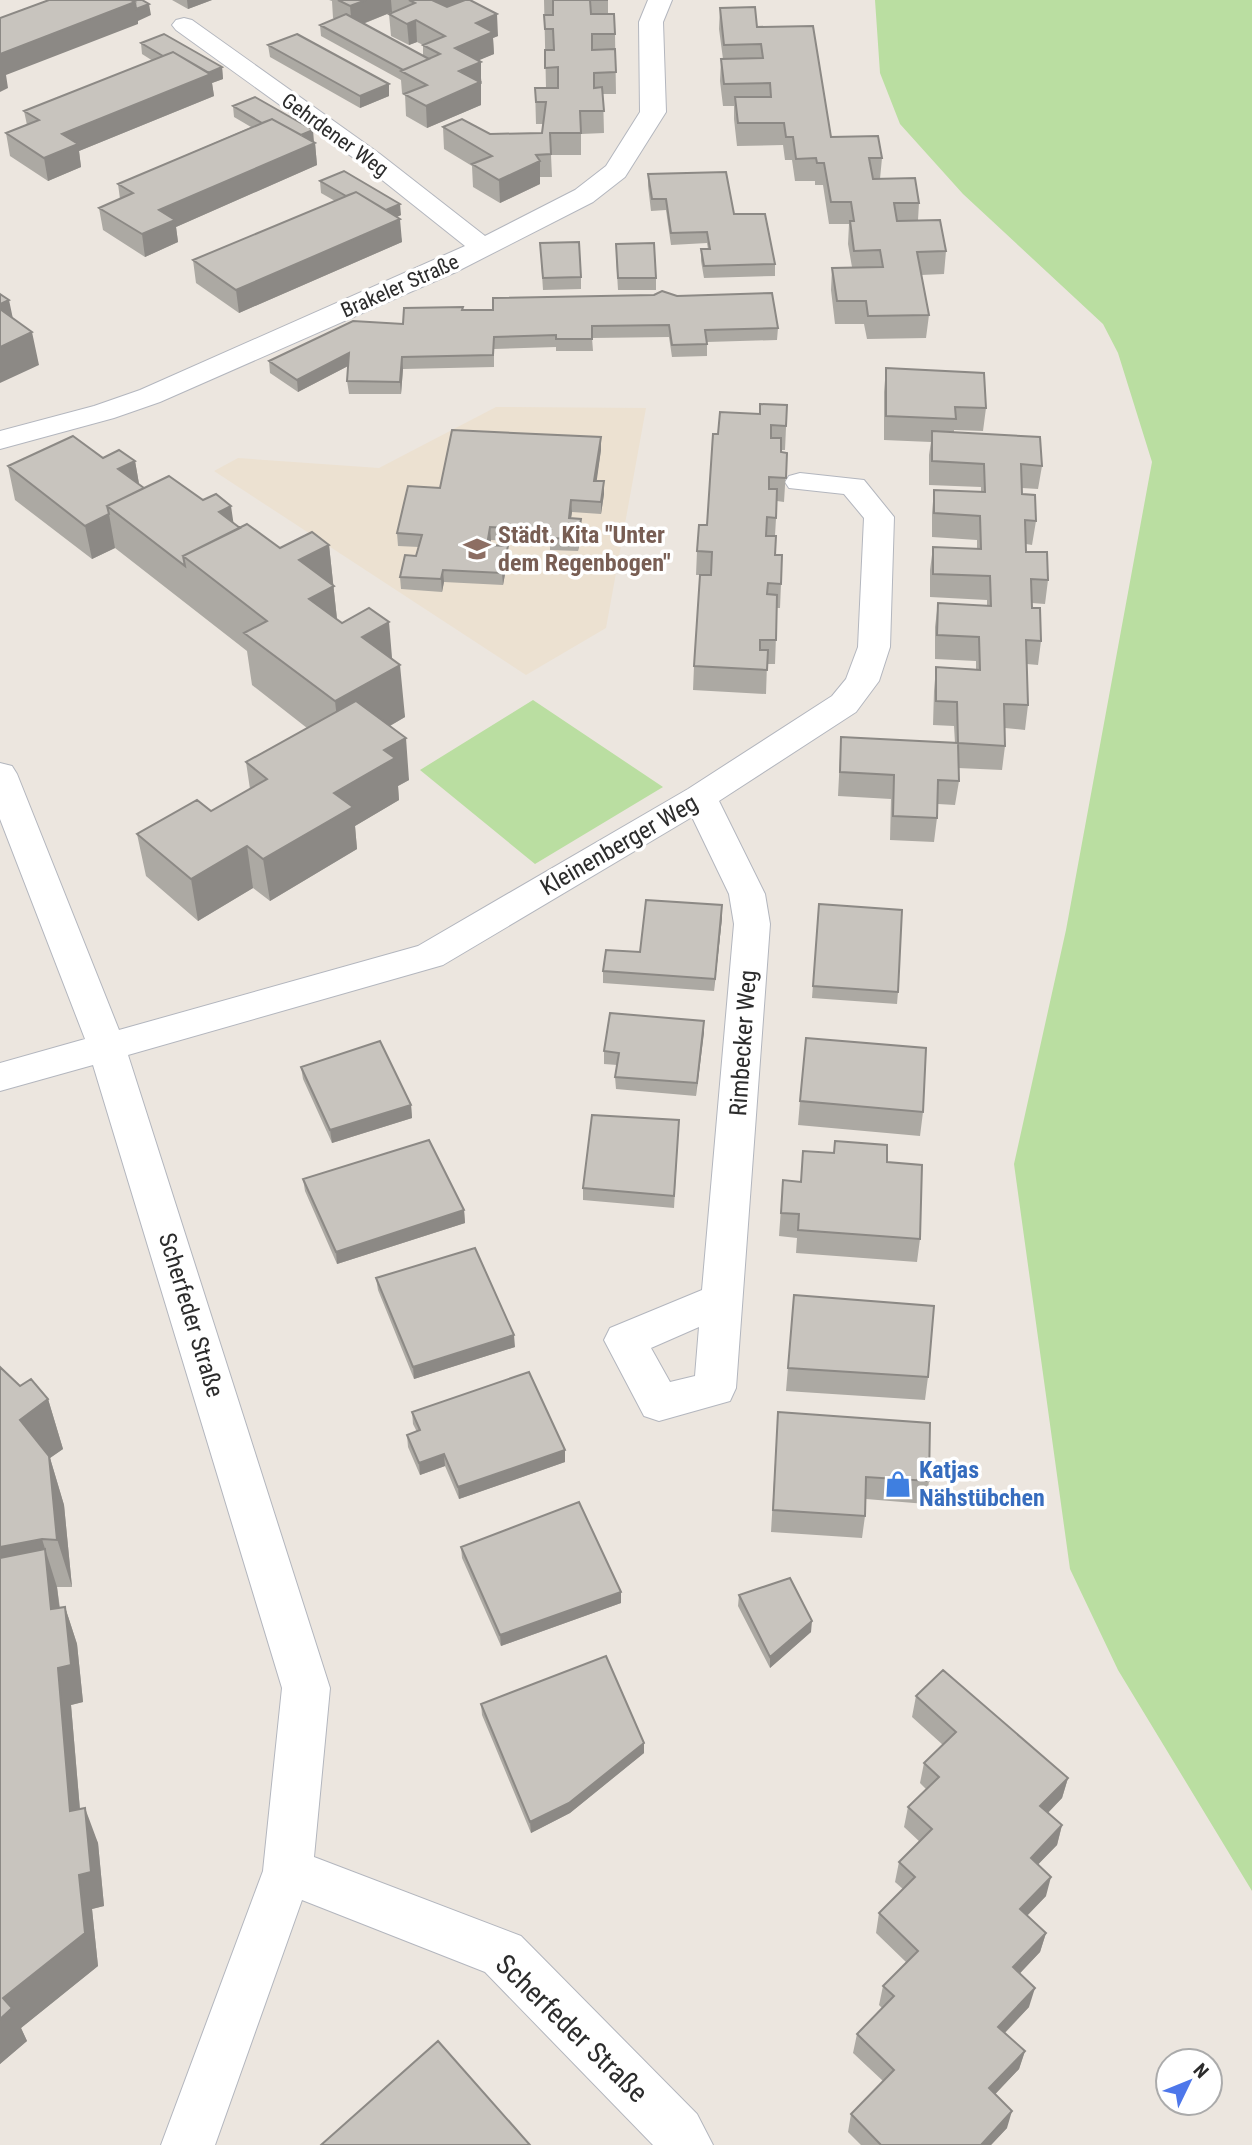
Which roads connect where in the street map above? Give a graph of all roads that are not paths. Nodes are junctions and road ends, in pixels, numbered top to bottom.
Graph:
1 (660, 0) edge
2 (184, 25) dead end
3 (484, 248) junction
4 (0, 440) edge
5 (800, 482) dead end
6 (0, 774) edge
7 (700, 797) junction
8 (107, 1048) junction
9 (0, 1077) edge
10 (723, 1299) dead end
11 (288, 1871) junction
12 (188, 2145) edge
13 (686, 2145) edge

1 - 3 street, Brakeler Straße
2 - 3 street, Gehrdener Weg
3 - 4 street, Brakeler Straße
5 - 7 street, Kleinenberger Weg
6 - 8 street, Scherfeder Straße
7 - 8 street, Kleinenberger Weg
7 - 10 street, Rimbecker Weg
8 - 9 street, Kleinenberger Weg
8 - 11 street, Scherfeder Straße
11 - 12 street, Scherfeder Straße
11 - 13 street, Scherfeder Straße

